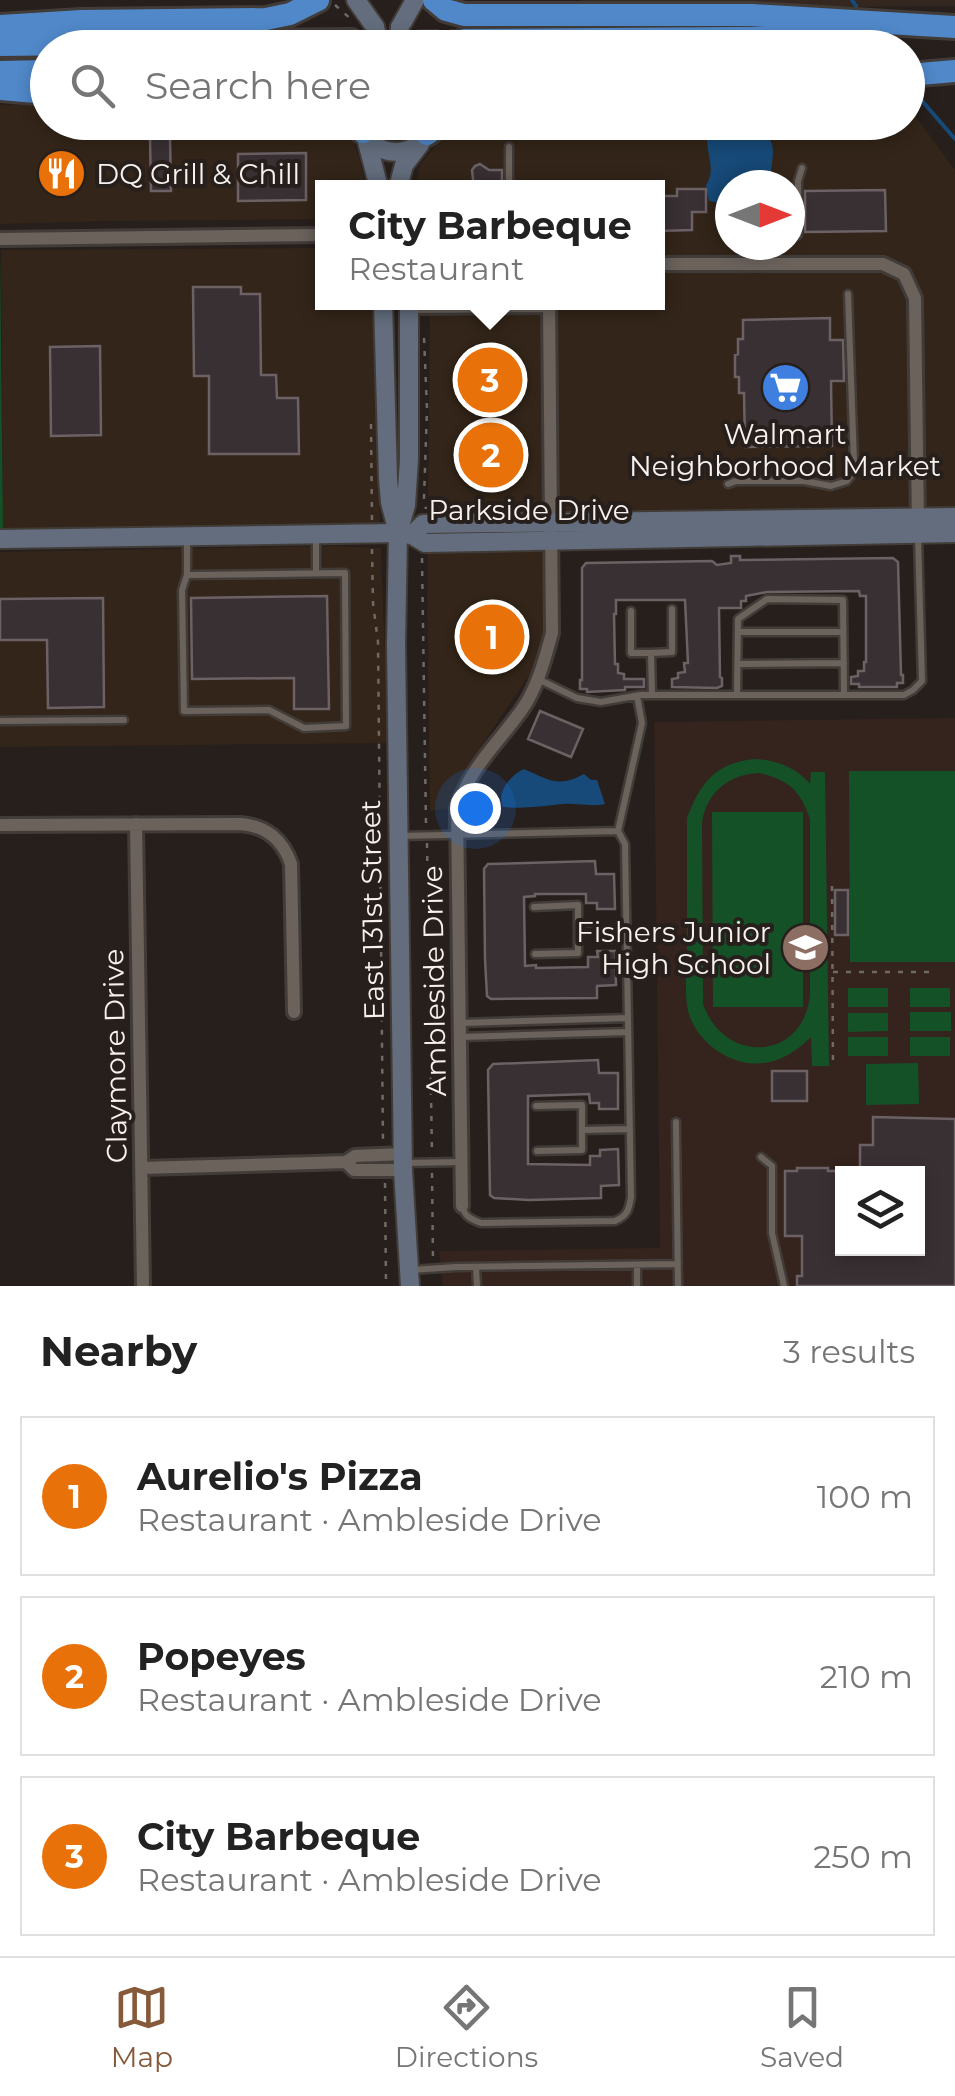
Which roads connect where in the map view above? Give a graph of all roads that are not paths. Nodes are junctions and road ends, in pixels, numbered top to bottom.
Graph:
1 (318, 0) edge
2 (356, 0) edge
3 (414, 0) edge
4 (431, 10) edge
5 (0, 26) edge
6 (955, 29) edge
7 (376, 30) edge
8 (400, 30) edge
9 (925, 33) edge
10 (30, 44) edge
11 (0, 45) edge
12 (925, 62) edge
13 (955, 62) edge
14 (955, 71) edge
15 (0, 72) edge
16 (30, 72) edge
17 (925, 74) edge
18 (0, 89) edge
19 (30, 91) edge
20 (365, 140) edge
21 (370, 140) edge
22 (420, 140) edge
23 (423, 140) edge
24 (509, 147) dead end
25 (377, 180) edge
26 (400, 180) edge
27 (509, 180) edge
28 (315, 235) edge
29 (0, 240) edge
30 (665, 264) edge
31 (848, 294) dead end
32 (383, 310) edge
33 (409, 310) edge
34 (549, 310) edge
35 (728, 484) dead end
36 (955, 517) edge
37 (918, 526) junction
38 (550, 531) junction
39 (955, 532) edge
40 (316, 534) junction
41 (405, 534) junction
42 (186, 536) junction
43 (0, 538) edge
44 (316, 573) junction
45 (187, 575) junction
46 (672, 609) dead end
47 (630, 610) dead end
48 (738, 632) junction
49 (843, 632) junction
50 (652, 652) junction
51 (738, 664) junction
52 (844, 664) junction
53 (537, 679) junction
54 (738, 695) junction
55 (844, 695) junction
56 (637, 696) junction
57 (652, 696) junction
58 (124, 720) dead end
59 (0, 721) edge
60 (136, 824) junction
61 (0, 825) edge
62 (618, 831) junction
63 (456, 835) junction
64 (398, 836) junction
65 (534, 906) dead end
66 (627, 929) junction
67 (578, 930) junction
68 (535, 954) dead end
69 (294, 1012) dead end
70 (628, 1018) junction
71 (459, 1030) junction
72 (628, 1032) junction
73 (536, 1106) dead end
74 (676, 1122) dead end
75 (630, 1129) junction
76 (582, 1130) junction
77 (537, 1151) dead end
78 (761, 1157) dead end
79 (395, 1162) junction
80 (462, 1162) junction
81 (142, 1168) junction
82 (462, 1206) joint
83 (637, 1264) junction
84 (678, 1264) junction
85 (476, 1266) junction
86 (410, 1278) edge
87 (143, 1286) edge
88 (477, 1286) edge
89 (637, 1286) edge
90 (678, 1286) edge
91 (784, 1286) edge

1 - 5 highway
2 - 7 street, bridge
3 - 8 street, bridge
4 - 6 highway
6 - 9 highway
10 - 11 highway
12 - 13 highway
14 - 17 highway
15 - 16 highway
18 - 19 highway
20 - 25 street
21 - 22 street
23 - 26 street
24 - 27 lane
28 - 29 street
30 - 37 street
31 - 35 lane
32 - 41 street, East 131st Street
33 - 41 street, East 131st Street
34 - 38 street, Ambleside Drive
36 - 37 street, Parkside Drive
37 - 38 street, Parkside Drive
37 - 39 street, Parkside Drive
37 - 55 lane
38 - 41 street, Parkside Drive
38 - 53 street, Ambleside Drive
40 - 41 street, Parkside Drive
40 - 42 street, Parkside Drive
40 - 44 lane
41 - 64 street, East 131st Street
42 - 43 street, Parkside Drive
42 - 45 lane
44 - 45 lane
44 - 45 lane
46 - 50 lane
47 - 50 lane
48 - 49 lane
48 - 49 lane
48 - 51 lane
49 - 52 lane
50 - 57 lane
51 - 52 lane
51 - 54 lane
52 - 55 lane
53 - 56 lane
53 - 63 street, Ambleside Drive
54 - 55 lane
54 - 57 lane
56 - 57 lane
56 - 62 lane
58 - 59 lane
60 - 61 street
60 - 69 street
60 - 81 street, Claymore Drive
62 - 63 lane
62 - 66 lane
63 - 64 lane
63 - 71 street, Ambleside Drive
64 - 79 street, East 131st Street
65 - 67 lane
66 - 67 lane
66 - 70 lane
67 - 68 lane
70 - 71 lane
70 - 72 lane
71 - 72 lane
71 - 80 street, Ambleside Drive
72 - 75 lane
73 - 76 lane
74 - 84 lane
75 - 76 lane
75 - 82 lane
76 - 77 lane
78 - 91 lane
79 - 80 lane
79 - 81 street
79 - 86 street, East 131st Street
80 - 82 street, Ambleside Drive
81 - 87 street, Claymore Drive
83 - 84 lane
83 - 85 lane
83 - 89 lane
84 - 90 lane
85 - 86 lane
85 - 88 lane

